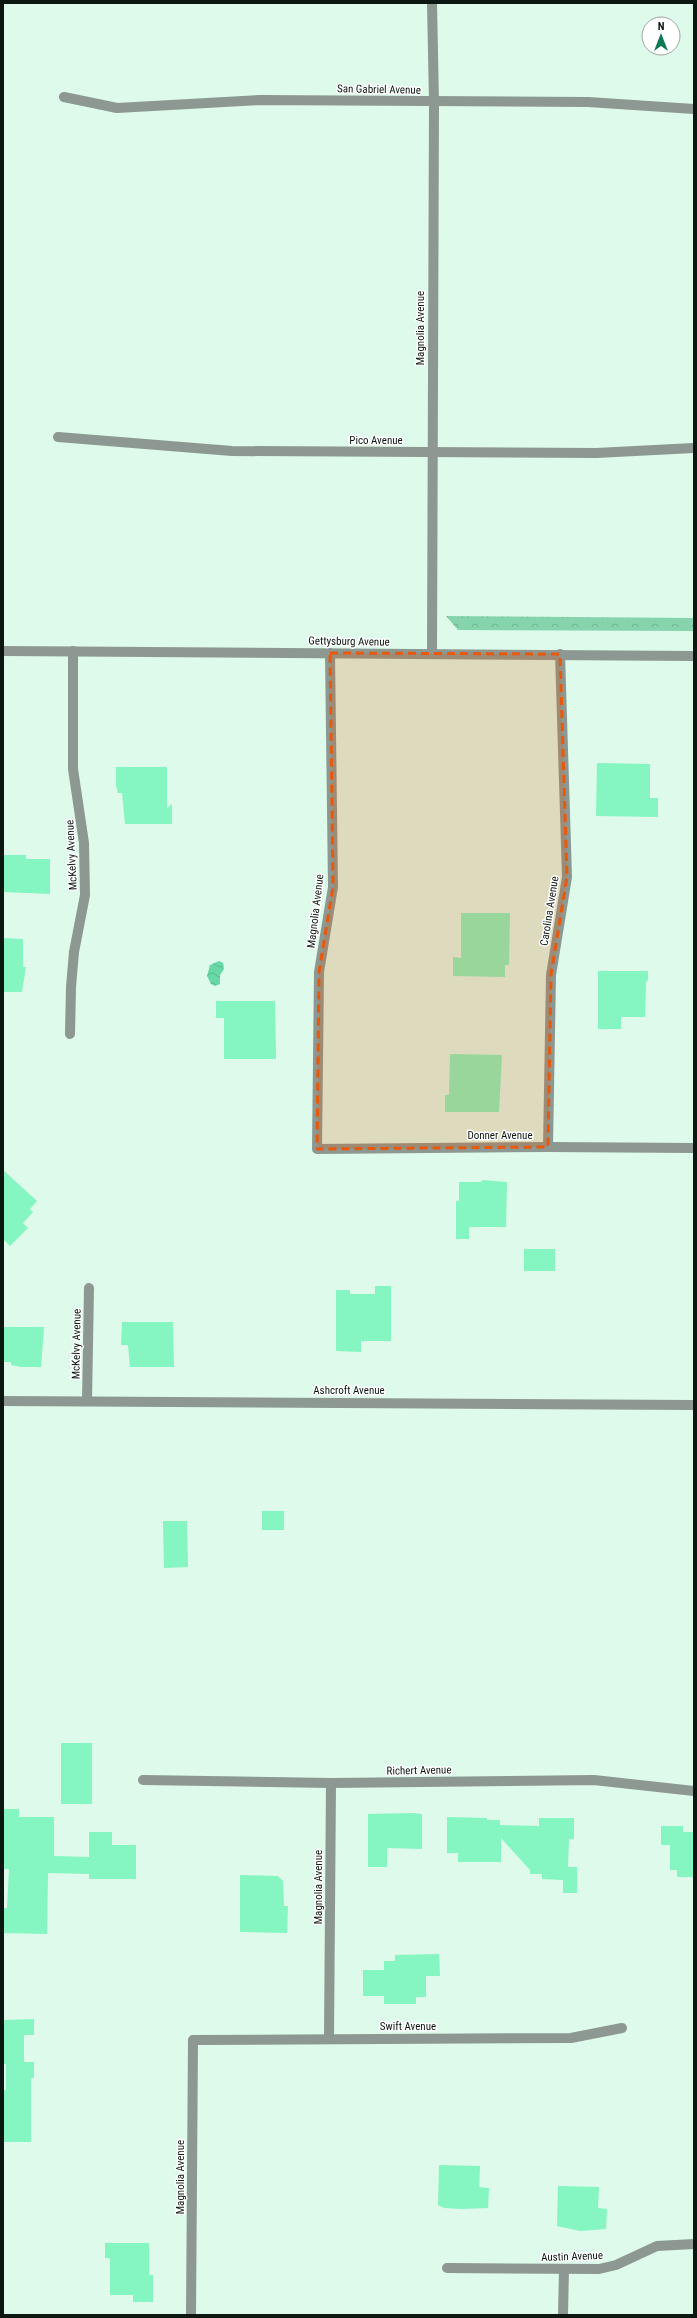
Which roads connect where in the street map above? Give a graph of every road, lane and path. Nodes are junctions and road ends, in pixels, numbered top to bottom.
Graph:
1 (432, 3) edge
2 (64, 97) dead end
3 (434, 102) junction
4 (694, 109) edge
5 (58, 437) dead end
6 (694, 448) edge
7 (432, 452) junction
8 (3, 651) edge
9 (73, 651) junction
10 (330, 652) junction
11 (432, 654) junction
12 (560, 654) junction
13 (694, 656) edge
14 (70, 1034) dead end
15 (548, 1147) junction
16 (694, 1148) edge
17 (317, 1149) joint
18 (89, 1288) dead end
19 (3, 1401) edge
20 (87, 1401) junction
21 (694, 1404) edge
22 (143, 1780) dead end
23 (331, 1784) junction
24 (694, 1791) edge
25 (622, 2028) dead end
26 (329, 2038) junction
27 (193, 2040) joint
28 (694, 2244) edge
29 (446, 2268) dead end
30 (564, 2269) junction
31 (191, 2315) edge
32 (563, 2315) edge

1 - 3 street, Magnolia Avenue
2 - 3 street, San Gabriel Avenue
3 - 4 street, San Gabriel Avenue
3 - 7 street, Magnolia Avenue
5 - 7 street, Pico Avenue
6 - 7 street, Pico Avenue
7 - 11 street, Magnolia Avenue
8 - 9 street, Gettysburg Avenue
9 - 10 street, Gettysburg Avenue
9 - 14 street, McKelvy Avenue
10 - 11 street, Gettysburg Avenue
10 - 17 street, Magnolia Avenue
11 - 12 street, Gettysburg Avenue
12 - 13 street, Gettysburg Avenue
12 - 15 street, Carolina Avenue
15 - 16 street, Donner Avenue
15 - 17 street, Donner Avenue
18 - 20 street, McKelvy Avenue
19 - 20 street, Ashcroft Avenue
20 - 21 street, Ashcroft Avenue
22 - 23 street, Richert Avenue
23 - 24 street, Richert Avenue
23 - 26 street, Magnolia Avenue
25 - 26 street, Swift Avenue
26 - 27 street, Swift Avenue
27 - 31 street, Magnolia Avenue
28 - 30 street, Austin Avenue
29 - 30 street, Austin Avenue
30 - 32 street

